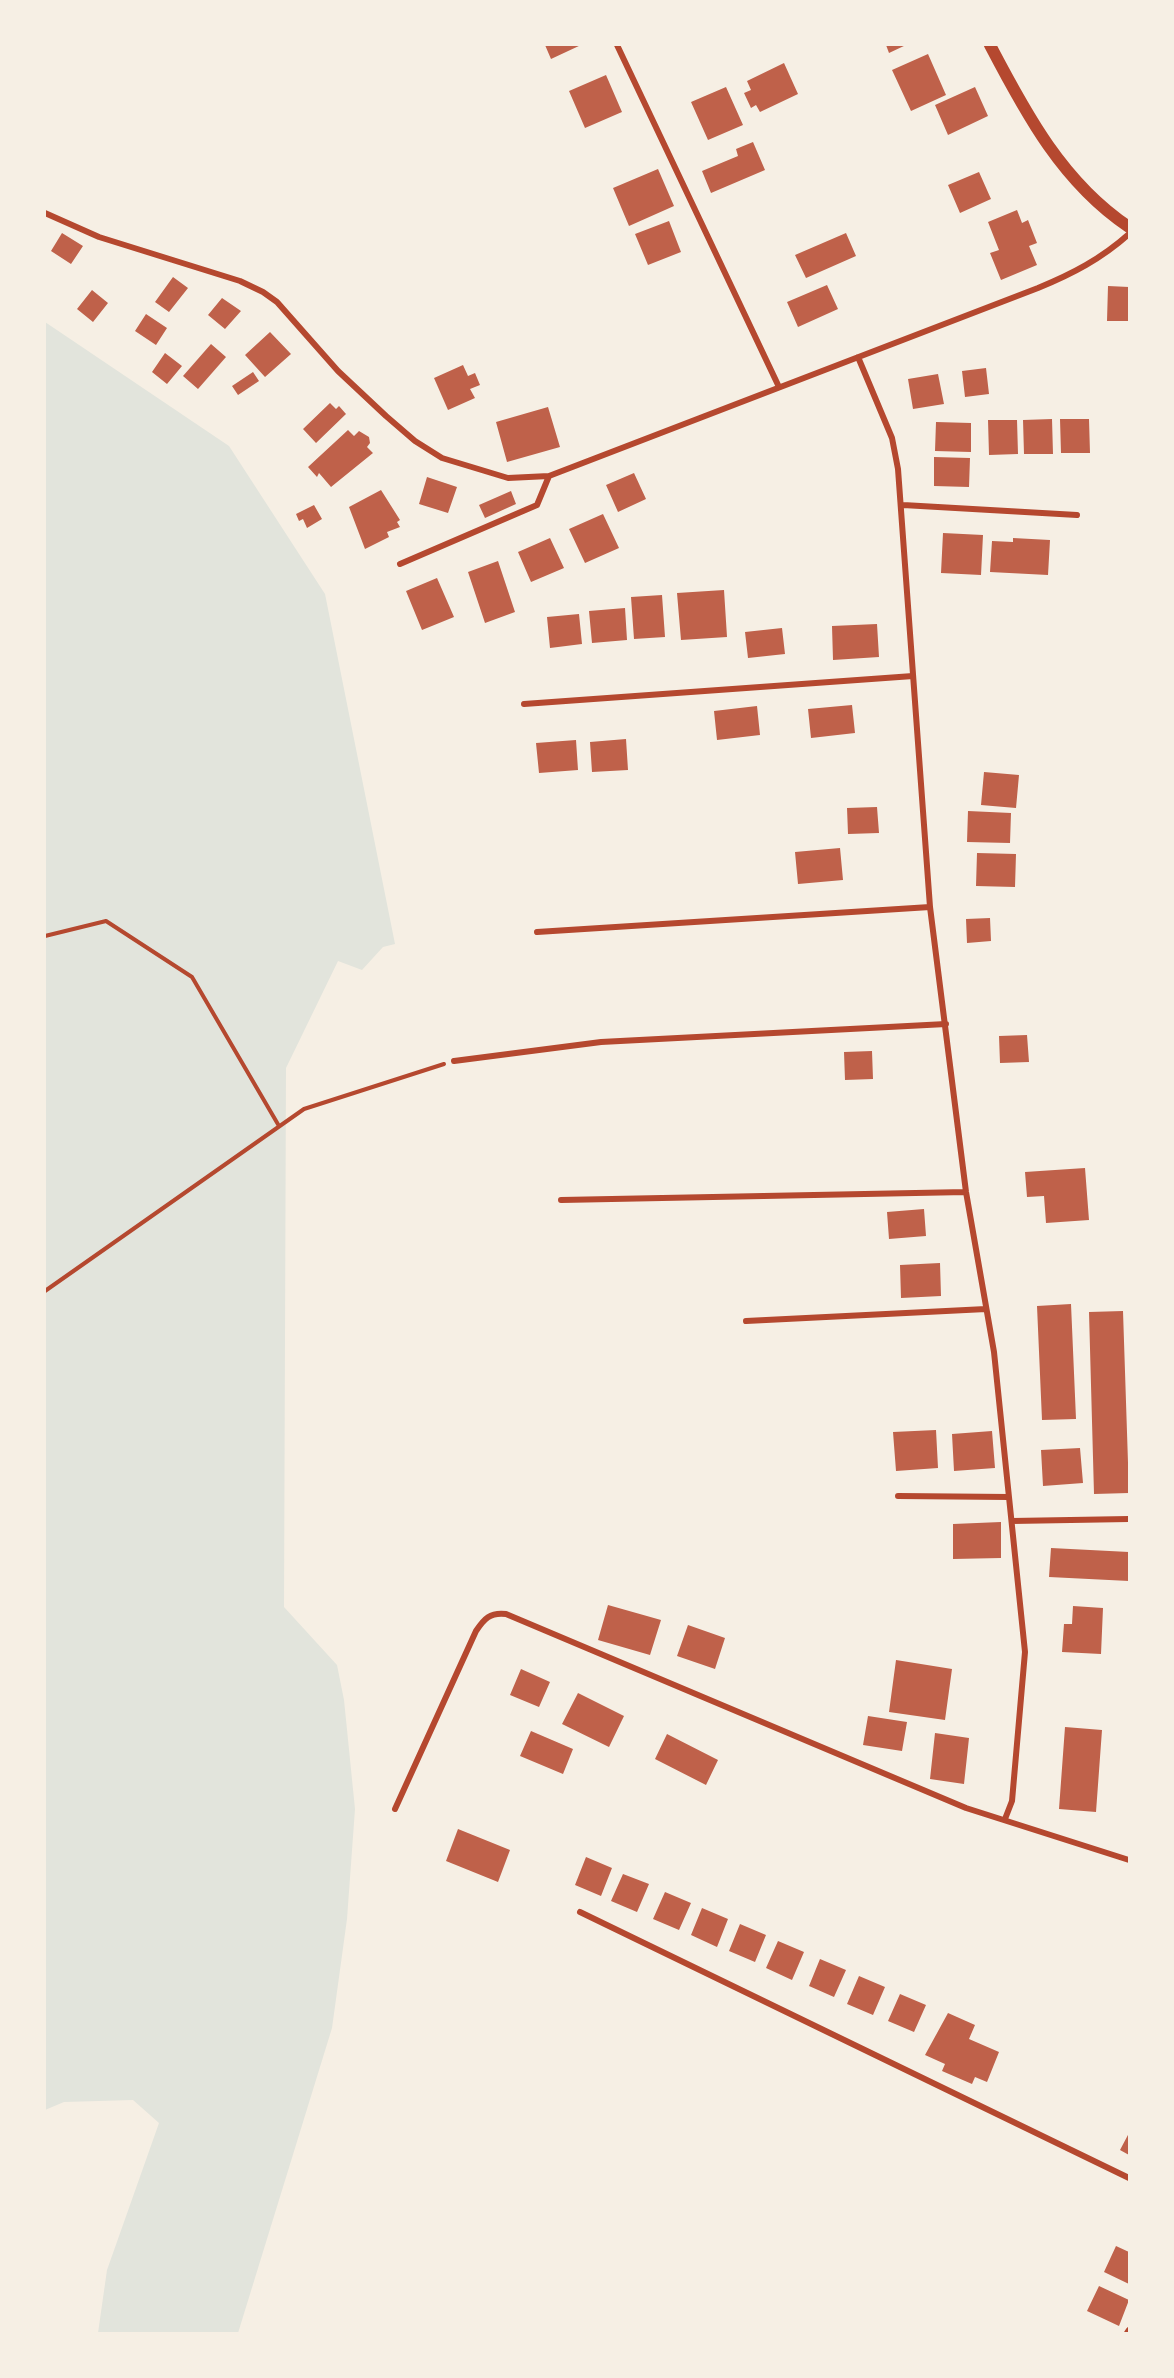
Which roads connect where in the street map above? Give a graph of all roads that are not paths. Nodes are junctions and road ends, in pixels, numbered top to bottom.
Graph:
1 (617, 45) edge
2 (990, 45) edge
3 (45, 213) edge
4 (1129, 227) edge
5 (1129, 234) edge
6 (858, 357) junction
7 (778, 387) junction
8 (549, 476) junction
9 (903, 504) junction
10 (1077, 515) dead end
11 (400, 564) dead end
12 (913, 676) junction
13 (524, 704) dead end
14 (930, 907) junction
15 (537, 932) dead end
16 (946, 1024) junction
17 (453, 1061) road end
18 (966, 1192) junction
19 (561, 1200) dead end
20 (986, 1309) junction
21 (746, 1321) dead end
22 (898, 1496) dead end
23 (1009, 1497) junction
24 (1129, 1519) edge
25 (1012, 1521) junction
26 (395, 1809) dead end
27 (1005, 1819) junction
28 (1129, 1860) edge
29 (580, 1912) dead end
30 (1129, 2178) edge

1 - 7 street
2 - 4 main road
3 - 8 street
5 - 6 street
6 - 7 street
6 - 9 street
7 - 8 street
8 - 11 street
9 - 10 street
9 - 12 street
12 - 13 street
12 - 14 street
14 - 15 street
14 - 16 street
16 - 17 street
16 - 18 street
18 - 19 street
18 - 20 street
20 - 21 street
20 - 23 street
22 - 23 street
23 - 25 street
24 - 25 street
25 - 27 street
26 - 27 street
27 - 28 street
29 - 30 street

